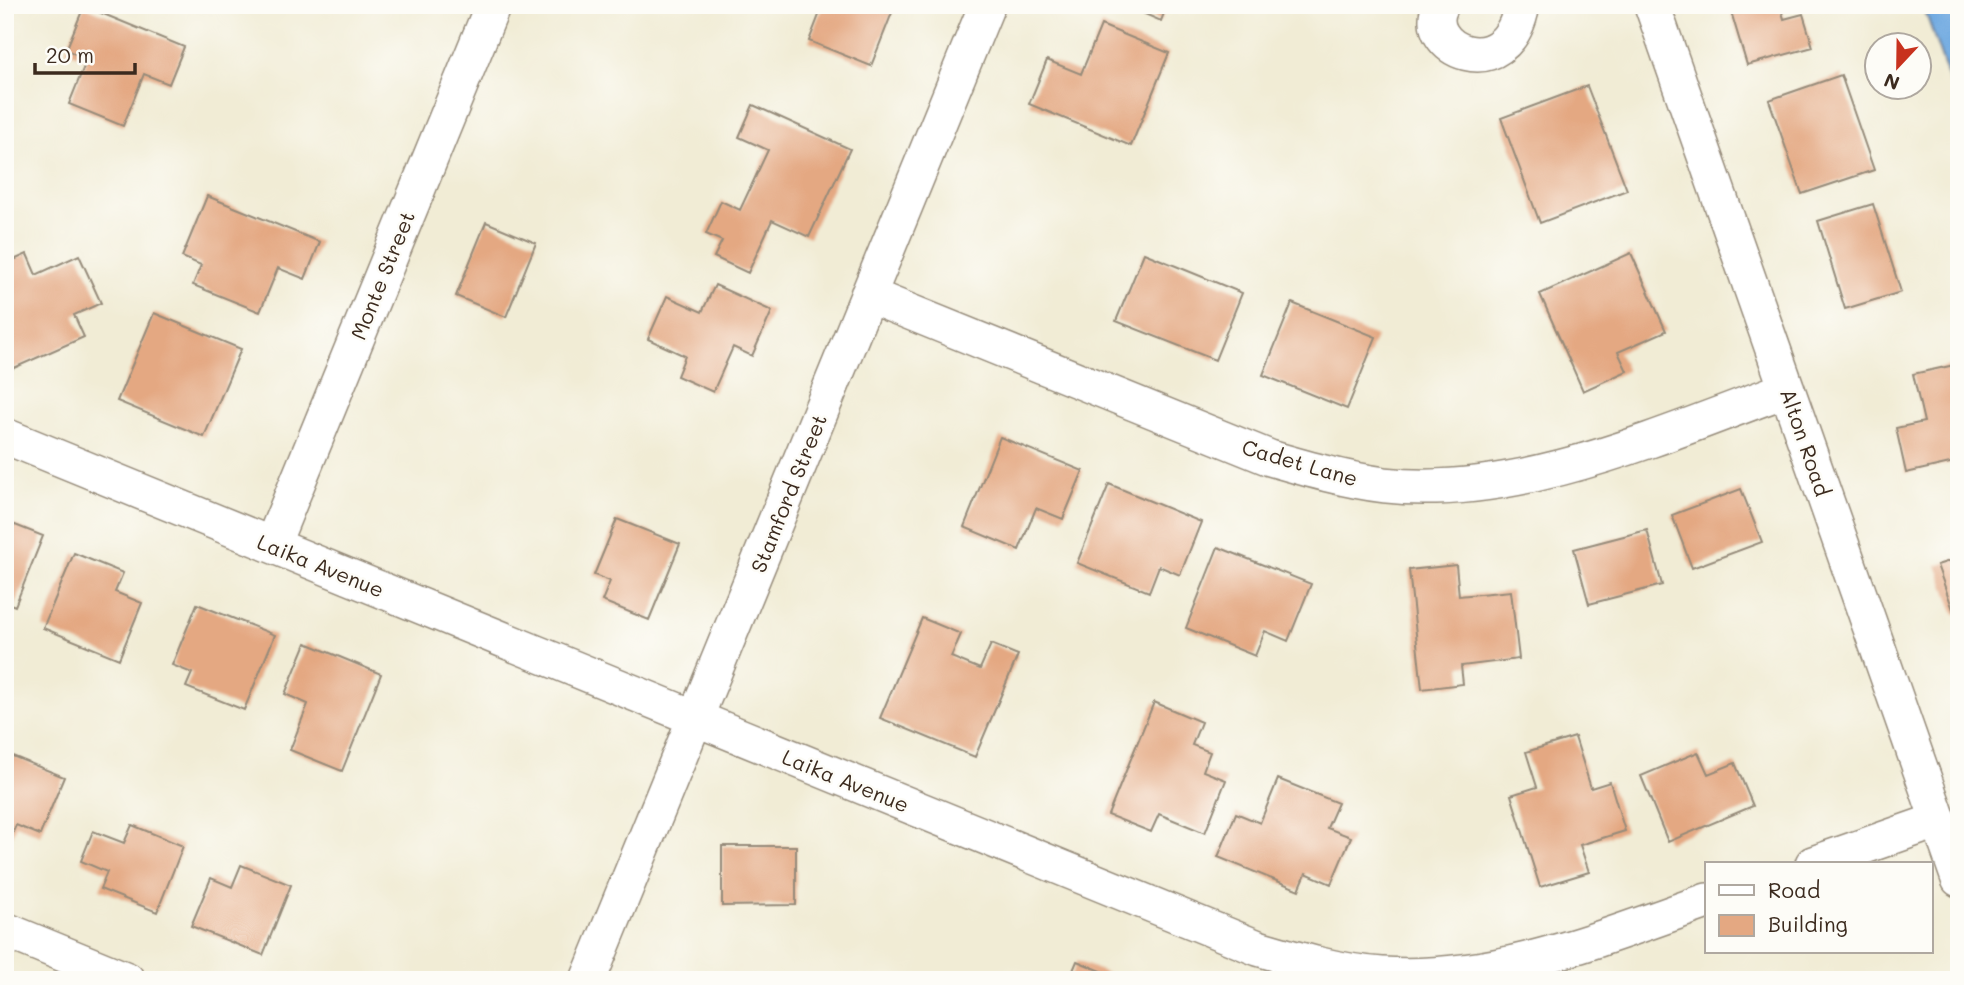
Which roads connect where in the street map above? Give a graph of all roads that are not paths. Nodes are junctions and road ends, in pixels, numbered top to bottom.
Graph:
1 (493, 5) edge
2 (987, 5) edge
3 (1441, 5) edge
4 (1522, 5) edge
5 (1652, 5) edge
6 (868, 295) junction
7 (1787, 389) junction
8 (5, 436) edge
9 (272, 545) junction
10 (695, 718) junction
11 (1939, 820) junction
12 (1819, 862) edge
13 (1959, 879) edge
14 (1705, 902) edge
15 (5, 930) edge
16 (127, 980) edge
17 (588, 980) edge

1 - 9 street, Monte Street
2 - 6 street, Stamford Street
3 - 4 street
5 - 7 street, Alton Road
6 - 7 street, Cadet Lane
6 - 10 street, Stamford Street
7 - 11 street, Alton Road
8 - 9 street, Laika Avenue
9 - 10 street, Laika Avenue
10 - 14 street, Laika Avenue
10 - 17 street, Stamford Street
11 - 12 street
11 - 13 street, Alton Road
15 - 16 street

